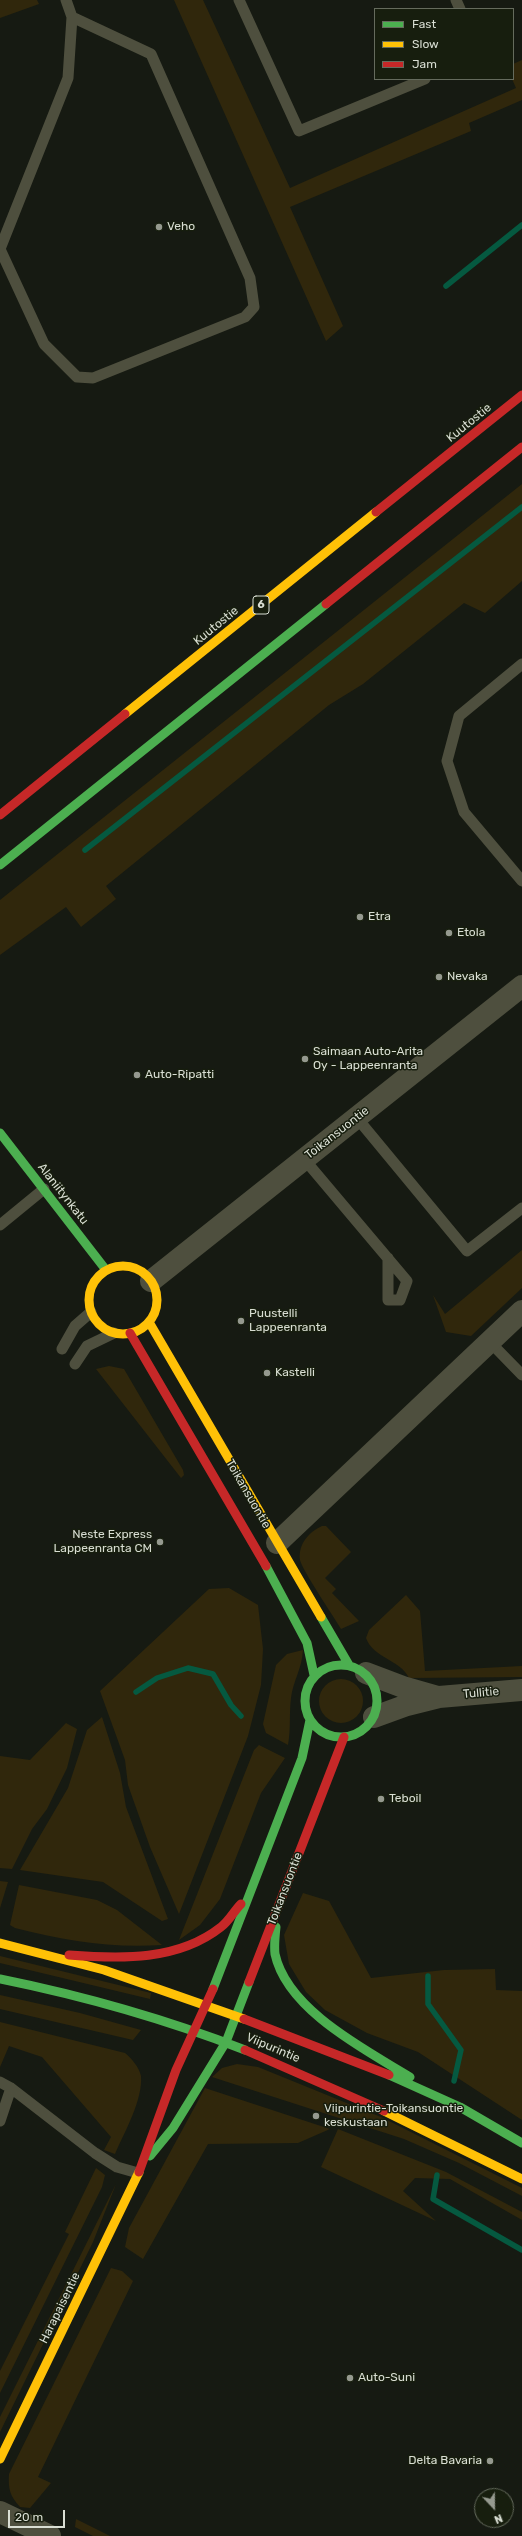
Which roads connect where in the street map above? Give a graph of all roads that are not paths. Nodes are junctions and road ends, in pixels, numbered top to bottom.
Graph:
1 (66, 0) edge
2 (239, 0) edge
3 (72, 17) junction
4 (423, 80) edge
5 (522, 395) edge
6 (522, 447) edge
7 (522, 664) edge
8 (0, 815) edge
9 (0, 865) edge
10 (522, 881) edge
11 (522, 986) edge
12 (357, 1118) junction
13 (0, 1133) edge
14 (304, 1160) junction
15 (44, 1189) junction
16 (522, 1208) edge
17 (0, 1225) edge
18 (388, 1258) dead end
19 (106, 1270) junction
20 (152, 1281) junction
21 (522, 1310) edge
22 (91, 1312) junction
23 (149, 1322) junction
24 (114, 1333) junction
25 (130, 1333) junction
26 (489, 1341) junction
27 (62, 1349) dead end
28 (75, 1364) dead end
29 (522, 1375) edge
30 (277, 1543) junction
31 (358, 1669) junction
32 (314, 1676) junction
33 (522, 1690) edge
34 (439, 1697) junction
35 (374, 1718) junction
36 (310, 1720) junction
37 (344, 1737) junction
38 (251, 1892) junction
39 (279, 1906) junction
40 (0, 1943) edge
41 (43, 1952) junction
42 (0, 1979) edge
43 (207, 2006) junction
44 (237, 2016) junction
45 (195, 2031) junction
46 (226, 2042) junction
47 (0, 2082) edge
48 (11, 2088) junction
49 (452, 2103) junction
50 (0, 2121) edge
51 (522, 2143) edge
52 (140, 2170) junction
53 (522, 2179) edge
54 (0, 2459) edge
55 (0, 2512) edge
56 (50, 2536) edge

1 - 3 lane
2 - 4 lane
3 - 3 lane
5 - 8 main road, Kuutostie / 6
6 - 9 main road
7 - 10 lane
11 - 12 street, Toikansuontie
12 - 14 street, Toikansuontie
12 - 16 lane
13 - 15 main road, Alaniitynkatu
14 - 18 lane
14 - 20 street, Toikansuontie
15 - 17 lane
15 - 19 main road, Alaniitynkatu
19 - 20 main road
19 - 22 main road
20 - 23 main road
21 - 26 street
22 - 24 main road
22 - 27 lane
23 - 25 main road
23 - 30 main road, Toikansuontie
24 - 25 main road
24 - 28 lane
25 - 32 main road, Toikansuontie
26 - 29 lane
26 - 30 street
30 - 31 main road, Toikansuontie
31 - 32 main road
31 - 34 street, Tullitie
31 - 35 main road
32 - 36 main road
33 - 34 street, Tullitie
34 - 35 street, Tullitie
35 - 37 main road
36 - 37 main road
36 - 38 main road
37 - 39 main road, Toikansuontie
38 - 41 main road
38 - 43 main road
39 - 44 main road, Toikansuontie
39 - 49 main road
40 - 41 main road, Viipurintie
41 - 43 main road, Viipurintie
42 - 45 main road, Viipurintie
43 - 44 main road, Viipurintie
43 - 45 main road, Harapaisentie
44 - 46 main road, Toikansuontie
44 - 49 main road, Viipurintie
45 - 46 main road, Viipurintie
45 - 52 main road, Harapaisentie
46 - 52 main road, Harapaisentie
46 - 53 main road, Viipurintie
47 - 48 lane
48 - 50 lane
48 - 52 lane
49 - 51 main road, Viipurintie
52 - 54 main road, Harapaisentie
55 - 56 street

